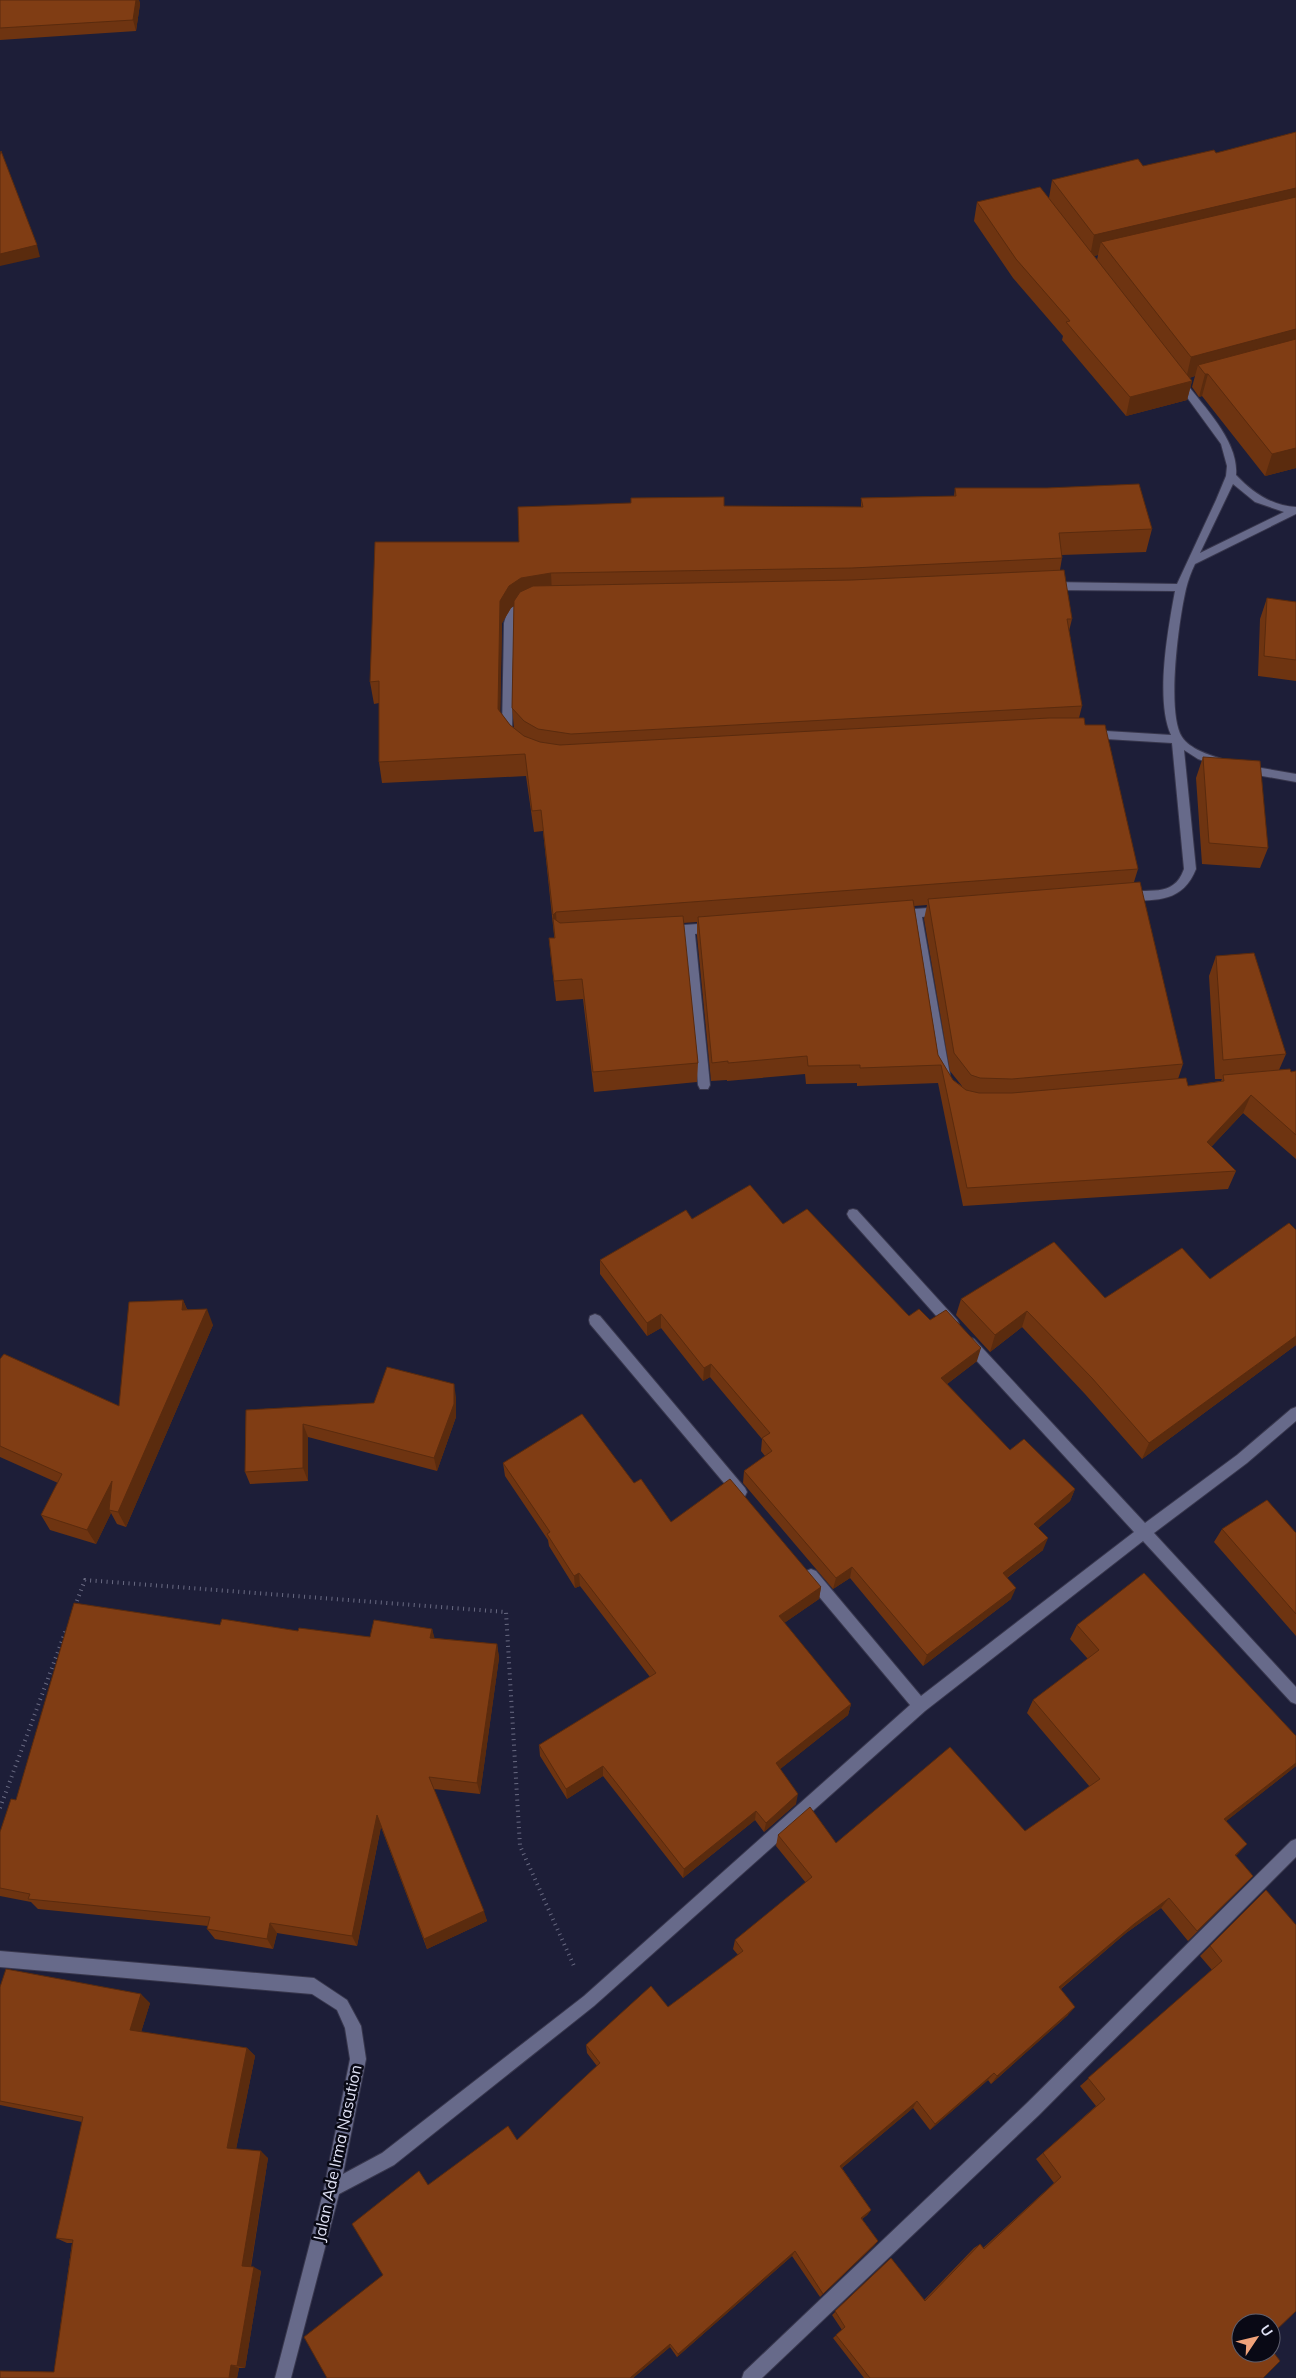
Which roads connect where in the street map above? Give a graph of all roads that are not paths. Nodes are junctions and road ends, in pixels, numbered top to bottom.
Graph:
1 (1184, 382) edge
2 (1231, 476) junction
3 (1295, 510) edge
4 (1191, 562) junction
5 (1036, 586) edge
6 (1181, 588) junction
7 (542, 602) edge
8 (1082, 734) edge
9 (1177, 738) junction
10 (515, 745) edge
11 (1296, 778) edge
12 (1112, 898) edge
13 (956, 910) edge
14 (916, 912) junction
15 (887, 915) edge
16 (729, 927) edge
17 (689, 930) junction
18 (660, 932) edge
19 (704, 1085) dead end
20 (950, 1088) edge
21 (853, 1214) dead end
22 (595, 1320) dead end
23 (1296, 1413) edge
24 (750, 1505) edge
25 (1143, 1533) junction
26 (801, 1565) edge
27 (1296, 1698) edge
28 (920, 1706) junction
29 (1296, 1846) edge
30 (0, 1959) edge
31 (332, 2189) junction
32 (283, 2378) edge
33 (750, 2378) edge

1 - 2 street
2 - 3 street
2 - 4 street
3 - 4 street
4 - 6 street
5 - 6 street
6 - 9 street
7 - 10 street
8 - 9 street
9 - 11 street
9 - 12 street
13 - 14 street
14 - 15 street
14 - 20 street
16 - 17 street
17 - 18 street
17 - 19 street
21 - 25 street
22 - 24 street
23 - 25 street
25 - 27 street
25 - 28 street
26 - 28 street
28 - 31 street
29 - 33 street
30 - 31 street, Jalan Ade Irma Nasution
31 - 32 street, Jalan Ade Irma Nasution

